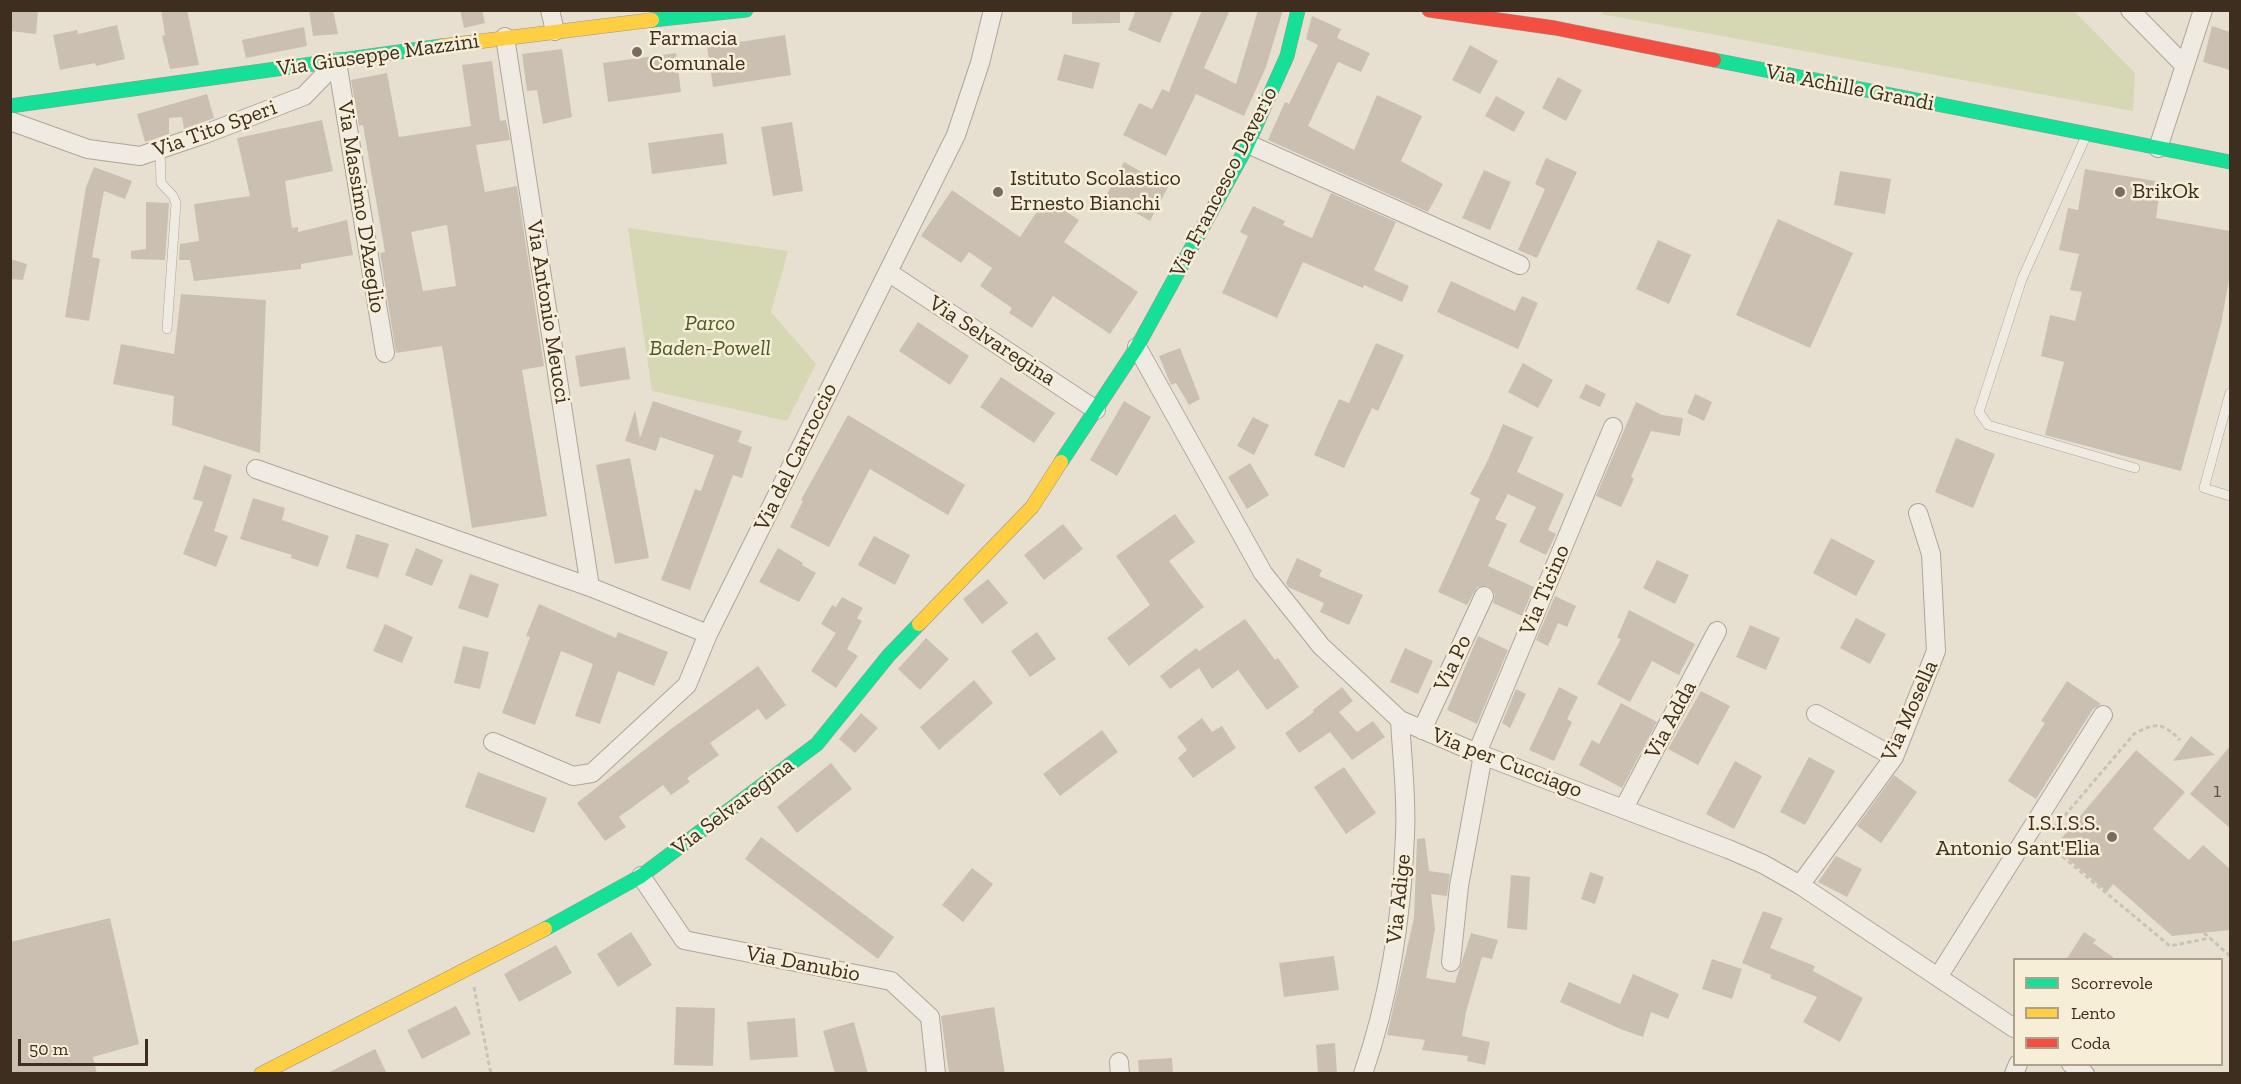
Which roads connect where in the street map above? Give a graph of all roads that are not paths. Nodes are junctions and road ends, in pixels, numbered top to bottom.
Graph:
1 (550, 10) edge
2 (746, 10) edge
3 (993, 10) edge
4 (1298, 10) edge
5 (1429, 10) edge
6 (1447, 10) edge
7 (2130, 10) edge
8 (2204, 10) edge
9 (1468, 16) junction
10 (555, 31) junction
11 (506, 37) junction
12 (337, 62) junction
13 (2185, 66) junction
14 (10, 106) edge
15 (10, 121) edge
16 (2087, 134) junction
17 (1248, 144) junction
18 (2158, 148) junction
19 (160, 149) junction
20 (2230, 162) edge
21 (1520, 265) dead end
22 (888, 272) junction
23 (166, 329) dead end
24 (1137, 347) junction
25 (385, 353) dead end
26 (2230, 393) edge
27 (1096, 410) junction
28 (1613, 427) dead end
29 (2135, 468) dead end
30 (256, 469) dead end
31 (2230, 496) edge
32 (1918, 513) dead end
33 (590, 587) junction
34 (1484, 596) dead end
35 (1717, 631) dead end
36 (708, 634) junction
37 (1816, 714) dead end
38 (2103, 715) dead end
39 (1400, 720) junction
40 (1422, 730) junction
41 (493, 742) dead end
42 (1480, 754) junction
43 (1894, 757) junction
44 (1624, 808) junction
45 (641, 876) junction
46 (1800, 885) junction
47 (1451, 962) dead end
48 (1938, 977) junction
49 (2013, 1027) edge
50 (261, 1074) edge
51 (936, 1074) edge
52 (1363, 1074) edge

1 - 10 street
2 - 10 main road, Via Giuseppe Mazzini
3 - 22 street, Via del Carroccio
4 - 17 main road, Via Francesco Daverio
5 - 9 main road, Via Achille Grandi
6 - 9 main road, Via Achille Grandi
7 - 13 street
8 - 13 street
9 - 16 main road, Via Achille Grandi
10 - 11 main road, Via Giuseppe Mazzini
11 - 12 main road, Via Giuseppe Mazzini
11 - 33 street, Via Antonio Meucci
12 - 14 main road, Via Giuseppe Mazzini
12 - 19 street, Via Tito Speri
12 - 25 street, Via Massimo D'Azeglio
13 - 18 street
15 - 19 street, Via Tito Speri
16 - 18 main road, Via Achille Grandi
16 - 29 lane
17 - 21 street
17 - 24 main road, Via Francesco Daverio
18 - 20 main road, Via Achille Grandi
19 - 23 lane
22 - 27 street, Via Selvaregina
22 - 36 street, Via del Carroccio
24 - 27 main road, Via Selvaregina
24 - 39 street, Via per Cucciago
26 - 31 lane
27 - 45 main road, Via Selvaregina
28 - 42 street, Via Ticino
30 - 33 street
32 - 43 street, Via Mosella
33 - 36 street
34 - 40 street, Via Po
35 - 44 street, Via Adda
36 - 41 street, Via del Carroccio
37 - 43 street
38 - 48 street
39 - 40 street, Via per Cucciago
39 - 52 street, Via Adige
40 - 42 street, Via per Cucciago
42 - 44 street, Via per Cucciago
42 - 47 street, Via Ticino
43 - 46 street, Via Mosella
44 - 46 street, Via per Cucciago
45 - 50 main road, Via Selvaregina
45 - 51 street, Via Danubio
46 - 48 street, Via per Cucciago
48 - 49 street, Via per Cucciago

